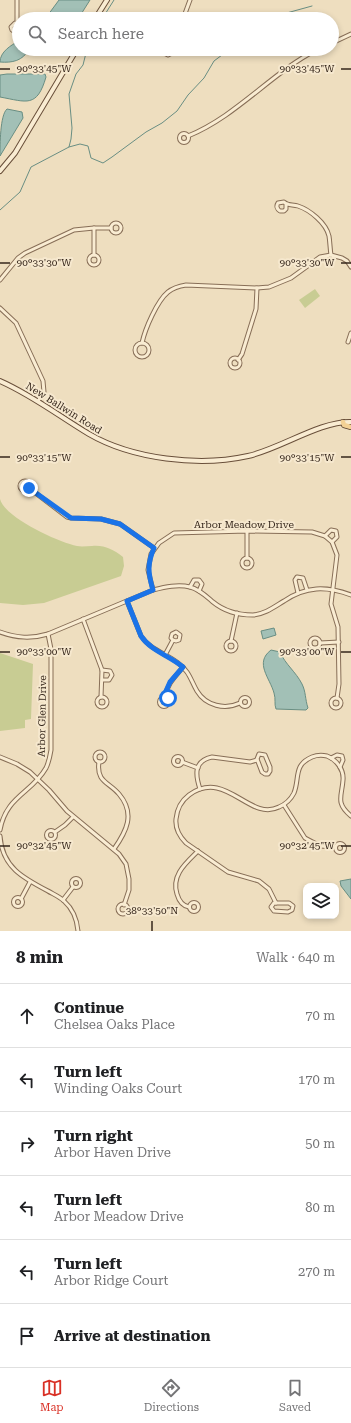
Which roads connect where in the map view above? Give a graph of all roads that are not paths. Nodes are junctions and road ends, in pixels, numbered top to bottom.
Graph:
1 (18, 0) edge
2 (107, 0) edge
3 (190, 0) edge
4 (18, 12) edge
5 (99, 12) edge
6 (186, 12) edge
7 (351, 34) edge
8 (339, 40) edge
9 (73, 56) edge
10 (306, 56) edge
11 (188, 136) dead end
12 (0, 172) edge
13 (286, 204) dead end
14 (94, 228) junction
15 (111, 228) dead end
16 (94, 255) dead end
17 (331, 255) junction
18 (351, 268) edge
19 (0, 280) edge
20 (257, 288) junction
21 (0, 308) edge
22 (351, 333) edge
23 (348, 342) dead end
24 (142, 343) junction
25 (238, 360) dead end
26 (0, 381) edge
27 (38, 401) junction
28 (351, 417) edge
29 (343, 422) junction
30 (351, 422) edge
31 (351, 427) edge
32 (29, 488) dead end
33 (247, 531) junction
34 (325, 536) junction
35 (332, 542) junction
36 (154, 548) junction
37 (247, 558) dead end
38 (190, 587) junction
39 (332, 589) junction
40 (153, 590) junction
41 (307, 590) junction
42 (199, 591) junction
43 (298, 593) junction
44 (351, 595) edge
45 (127, 601) junction
46 (237, 613) junction
47 (83, 619) junction
48 (0, 632) edge
49 (48, 634) junction
50 (173, 640) dead end
51 (232, 641) dead end
52 (339, 642) junction
53 (320, 643) dead end
54 (165, 655) junction
55 (183, 667) junction
56 (102, 670) junction
57 (103, 680) junction
58 (101, 697) dead end
59 (165, 697) dead end
60 (337, 698) dead end
61 (240, 703) dead end
62 (0, 757) edge
63 (331, 758) junction
64 (257, 760) junction
65 (99, 762) dead end
66 (182, 762) dead end
67 (340, 767) junction
68 (198, 768) junction
69 (37, 779) junction
70 (200, 789) junction
71 (284, 805) junction
72 (73, 816) junction
73 (351, 816) edge
74 (1, 817) edge
75 (0, 830) edge
76 (55, 832) dead end
77 (0, 836) edge
78 (335, 847) dead end
79 (114, 849) junction
80 (198, 851) junction
81 (30, 882) junction
82 (73, 887) dead end
83 (21, 898) dead end
84 (63, 900) junction
85 (276, 902) junction
86 (124, 905) dead end
87 (189, 907) dead end
88 (78, 931) edge

1 - 4 street
2 - 5 street
3 - 6 street
7 - 8 street
9 - 12 street
10 - 11 street
13 - 17 street
14 - 15 street
14 - 16 street
14 - 19 street
17 - 18 street
17 - 20 street
20 - 24 street
20 - 25 street
21 - 27 street
22 - 23 street
24 - 24 street
26 - 27 street, New Ballwin Road
27 - 29 street, New Ballwin Road
28 - 29 street
29 - 30 street, New Ballwin Road
29 - 31 main road
32 - 36 street
33 - 34 street, Arbor Meadow Drive
33 - 36 street, Arbor Meadow Drive
33 - 37 street
34 - 35 street, Arbor Meadow Drive
34 - 35 street
35 - 39 street
36 - 40 street
38 - 40 street
38 - 42 street
38 - 42 street
39 - 41 street
39 - 44 street
39 - 52 street
40 - 45 street
41 - 43 street
41 - 43 street
42 - 46 street
43 - 46 street
45 - 47 street
45 - 54 street
46 - 51 street
47 - 49 street
47 - 56 street
48 - 49 street
49 - 69 street, Arbor Glen Drive
50 - 54 street
52 - 53 street
52 - 60 street
54 - 55 street
55 - 59 street
55 - 61 street
56 - 57 street
56 - 57 street
57 - 58 street
62 - 69 street
63 - 67 street
63 - 67 street
63 - 71 street
64 - 64 street
64 - 68 street
65 - 79 street
66 - 68 street
67 - 73 street
68 - 70 street
69 - 72 street
69 - 74 street, Arbor Glen Drive
70 - 71 street
70 - 80 street
71 - 78 street
72 - 76 street
72 - 79 street
74 - 75 street, Arbor Glen Drive
77 - 81 street
79 - 86 street
80 - 85 street
80 - 87 street
81 - 83 street
81 - 84 street
82 - 84 street
84 - 88 street
85 - 85 street

